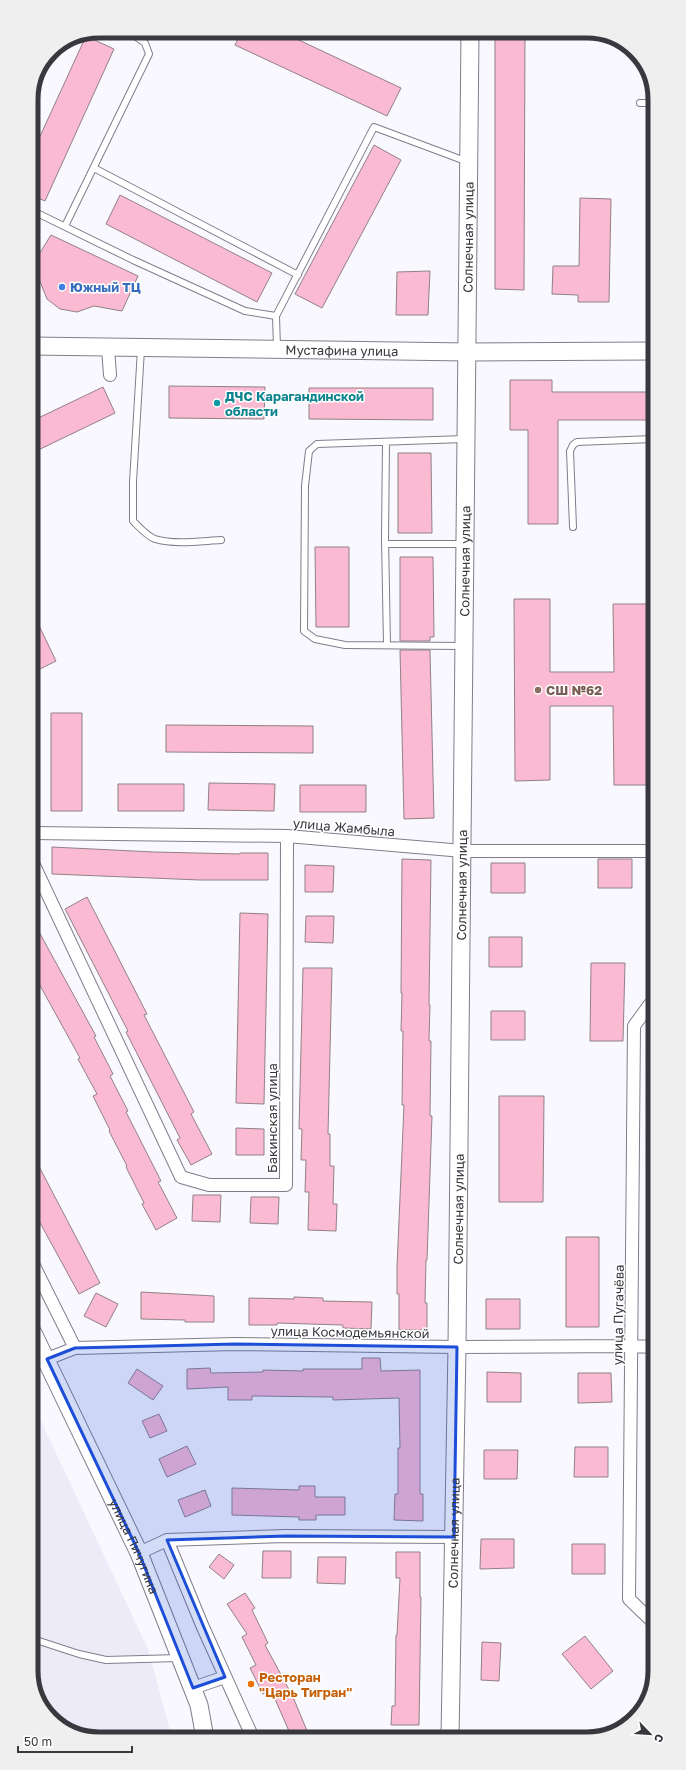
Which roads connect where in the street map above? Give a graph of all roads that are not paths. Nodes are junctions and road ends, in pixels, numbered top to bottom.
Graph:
1 (137, 38) edge
2 (470, 38) edge
3 (640, 103) dead end
4 (648, 103) edge
5 (469, 162) junction
6 (94, 168) junction
7 (38, 213) edge
8 (65, 226) junction
9 (298, 275) junction
10 (276, 316) junction
11 (38, 346) edge
12 (108, 348) junction
13 (141, 348) junction
14 (277, 350) junction
15 (648, 351) edge
16 (468, 352) junction
17 (110, 375) dead end
18 (467, 438) junction
19 (648, 439) edge
20 (386, 443) junction
21 (573, 527) dead end
22 (221, 540) dead end
23 (385, 544) junction
24 (466, 544) junction
25 (387, 645) junction
26 (465, 646) junction
27 (38, 833) edge
28 (286, 836) junction
29 (463, 851) junction
30 (648, 851) edge
31 (38, 874) edge
32 (648, 1007) edge
33 (38, 1274) edge
34 (38, 1343) edge
35 (632, 1346) junction
36 (457, 1347) junction
37 (648, 1347) edge
38 (74, 1348) junction
39 (46, 1359) junction
40 (454, 1537) junction
41 (166, 1540) junction
42 (139, 1553) junction
43 (648, 1617) edge
44 (38, 1641) edge
45 (180, 1658) junction
46 (225, 1677) junction
47 (193, 1688) junction
48 (204, 1732) edge
49 (251, 1732) edge
50 (450, 1732) edge

1 - 6 lane
2 - 5 street, Солнечная улица
3 - 4 lane
5 - 9 lane
5 - 16 street, Солнечная улица
6 - 8 lane
6 - 9 lane
7 - 8 lane
8 - 10 lane
9 - 10 lane
10 - 14 lane
11 - 12 street, Мустафина улица
12 - 13 street, Мустафина улица
12 - 17 street
13 - 14 street, Мустафина улица
13 - 22 lane
14 - 16 street, Мустафина улица
15 - 16 street, Мустафина улица
16 - 18 street, Солнечная улица
18 - 20 lane
18 - 24 street, Солнечная улица
19 - 21 lane
20 - 23 lane
20 - 25 lane
23 - 24 lane
23 - 25 lane
24 - 26 street, Солнечная улица
25 - 26 lane
26 - 29 street, Солнечная улица
27 - 28 street, улица Жамбыла
28 - 29 street, улица Жамбыла
28 - 31 street, Бакинская улица
29 - 30 street, улица Жамбыла
29 - 36 street, Солнечная улица
32 - 35 street, улица Пугачёва
33 - 38 street
34 - 39 street, улица Пичугина
35 - 36 street, улица Космодемьянской
35 - 37 street, улица Космодемьянской
35 - 43 street, улица Пугачёва
36 - 38 street, улица Космодемьянской
36 - 40 street, Солнечная улица
38 - 39 street, улица Космодемьянской
39 - 42 street, улица Пичугина
40 - 41 street
40 - 50 street, Солнечная улица
41 - 42 street
41 - 46 street
42 - 45 street, улица Пичугина
44 - 45 lane
45 - 47 street, улица Пичугина
46 - 47 street
46 - 49 street
47 - 48 street, улица Пичугина

